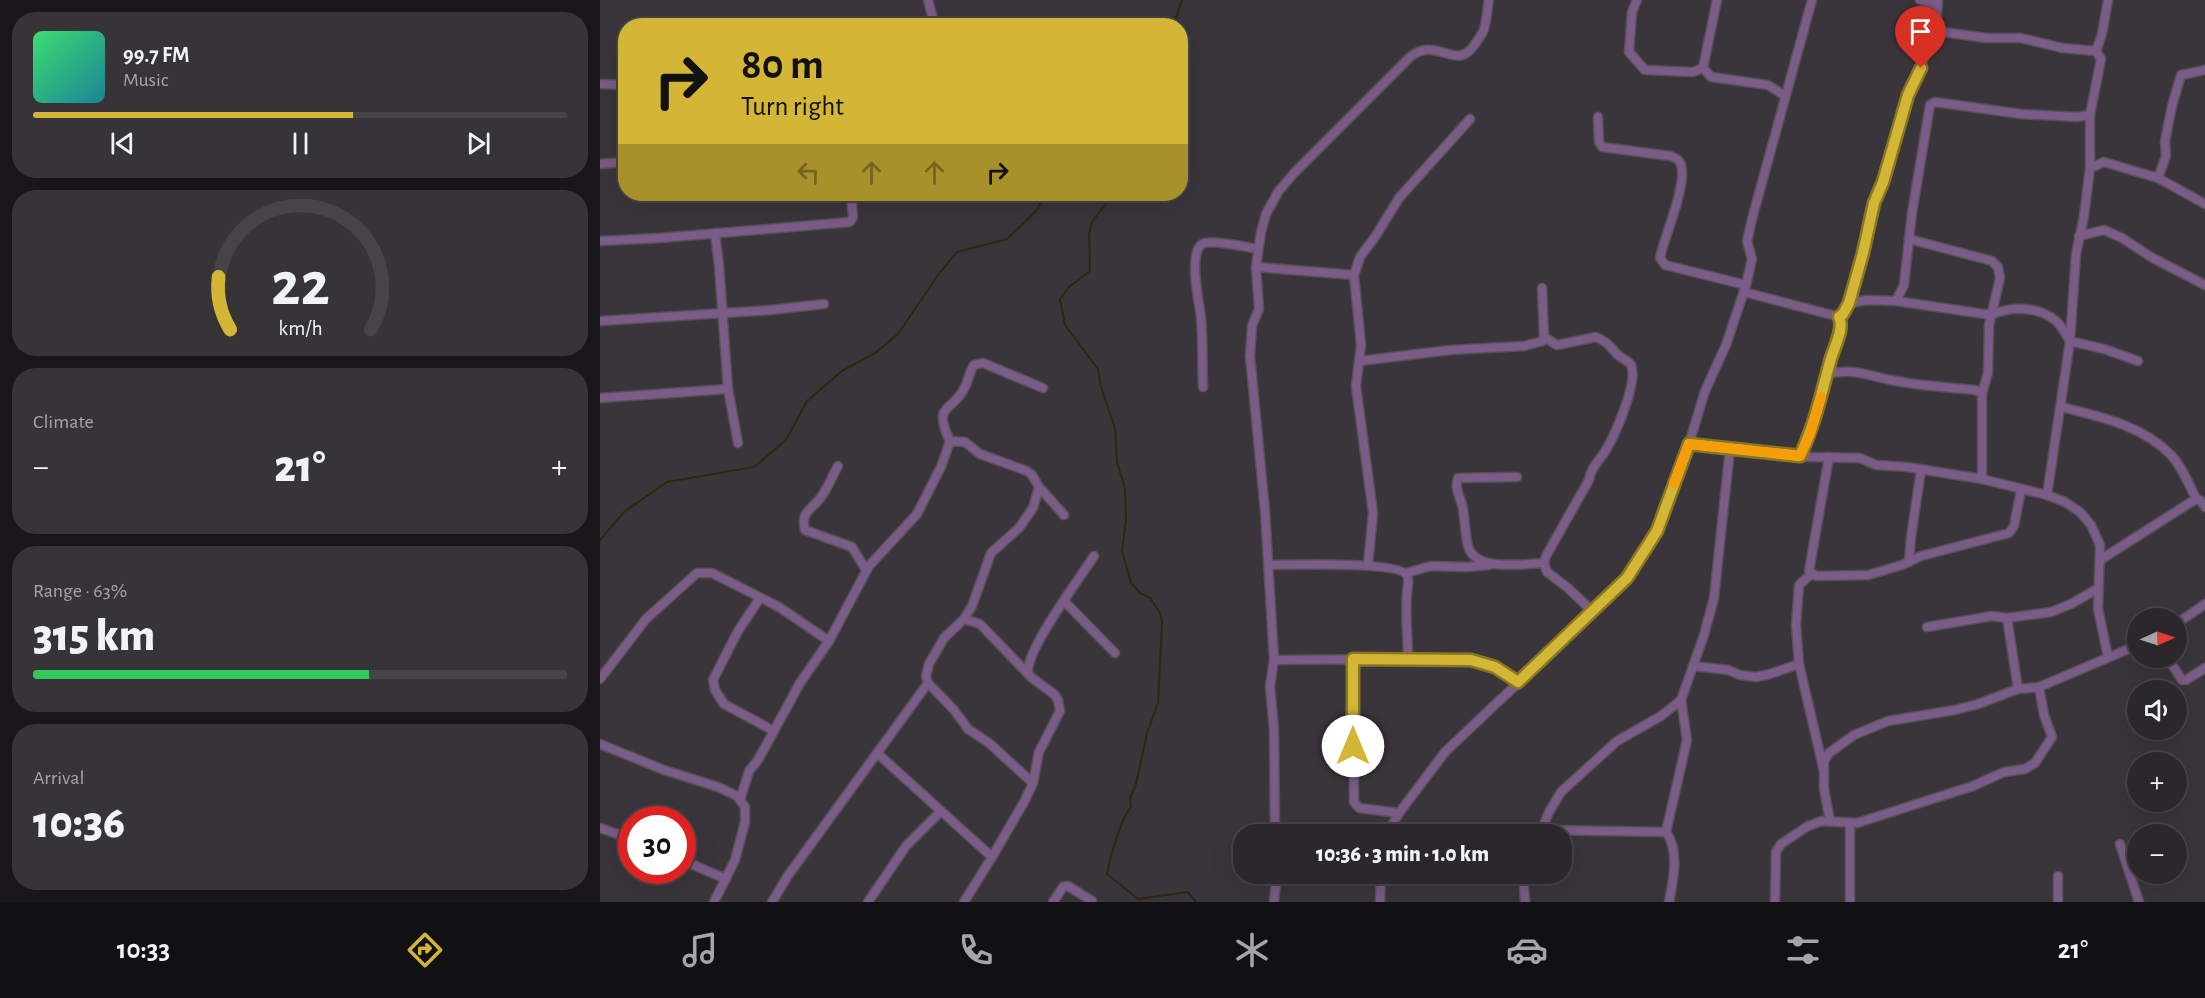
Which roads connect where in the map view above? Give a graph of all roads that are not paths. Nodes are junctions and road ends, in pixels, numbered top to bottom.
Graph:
1 (928, 0) edge
2 (1489, 0) edge
3 (1636, 0) edge
4 (1717, 0) edge
5 (1812, 0) edge
6 (1920, 0) edge
7 (2108, 0) edge
8 (1938, 3) edge
9 (933, 18) edge
10 (1936, 31) junction
11 (2096, 51) junction
12 (1703, 68) junction
13 (2205, 69) edge
14 (600, 84) edge
15 (618, 85) edge
16 (1785, 96) junction
17 (2090, 115) junction
18 (1598, 117) dead end
19 (1470, 118) dead end
20 (618, 163) edge
21 (600, 164) edge
22 (2090, 168) junction
23 (2158, 178) junction
24 (852, 201) edge
25 (2205, 204) edge
26 (714, 233) junction
27 (2079, 237) junction
28 (1909, 239) junction
29 (600, 241) edge
30 (1257, 249) junction
31 (1256, 267) junction
32 (1354, 275) junction
33 (2205, 285) edge
34 (1542, 288) dead end
35 (1745, 289) junction
36 (1896, 302) junction
37 (1849, 303) junction
38 (824, 304) dead end
39 (722, 313) junction
40 (1991, 315) junction
41 (1839, 317) junction
42 (600, 321) edge
43 (1544, 337) junction
44 (2070, 341) junction
45 (1360, 361) junction
46 (2138, 361) dead end
47 (1827, 374) junction
48 (1203, 387) dead end
49 (1043, 388) dead end
50 (728, 389) junction
51 (1982, 393) junction
52 (600, 398) edge
53 (2061, 407) junction
54 (950, 441) junction
55 (738, 442) dead end
56 (1689, 444) junction
57 (1730, 449) junction
58 (1800, 456) junction
59 (1829, 457) junction
60 (838, 466) dead end
61 (1921, 470) junction
62 (1516, 477) dead end
63 (1982, 479) junction
64 (1039, 487) junction
65 (2021, 490) junction
66 (2047, 495) junction
67 (2202, 501) edge
68 (1064, 515) dead end
69 (1094, 556) dead end
70 (2100, 560) junction
71 (1909, 562) junction
72 (1544, 563) junction
73 (1269, 564) junction
74 (1490, 565) junction
75 (1368, 566) junction
76 (866, 570) junction
77 (1406, 573) junction
78 (1811, 574) junction
79 (2097, 589) junction
80 (760, 598) junction
81 (1064, 601) junction
82 (2205, 604) edge
83 (1593, 612) junction
84 (2187, 616) edge
85 (2007, 618) junction
86 (964, 619) junction
87 (1927, 627) dead end
88 (829, 641) junction
89 (2127, 649) edge
90 (1115, 653) dead end
91 (2108, 657) junction
92 (1353, 659) junction
93 (1408, 659) junction
94 (1274, 660) junction
95 (1799, 664) junction
96 (1693, 666) junction
97 (2174, 668) edge
98 (2205, 668) edge
99 (1028, 673) junction
100 (600, 680) edge
101 (1518, 682) junction
102 (928, 683) junction
103 (2039, 687) junction
104 (2018, 689) junction
105 (1681, 700) junction
106 (774, 731) junction
107 (600, 744) edge
108 (877, 753) junction
109 (1823, 767) junction
110 (1033, 783) junction
111 (740, 800) junction
112 (941, 811) junction
113 (1399, 813) junction
114 (1830, 821) junction
115 (1275, 824) edge
116 (1393, 824) edge
117 (1545, 824) edge
118 (1850, 824) junction
119 (600, 828) edge
120 (1572, 832) edge
121 (1666, 832) junction
122 (618, 834) edge
123 (2120, 844) dead end
124 (992, 857) junction
125 (696, 866) edge
126 (2058, 876) dead end
127 (726, 879) junction
128 (1276, 884) edge
129 (1381, 884) edge
130 (1524, 884) edge
131 (1092, 901) edge
132 (714, 902) edge
133 (772, 902) edge
134 (868, 902) edge
135 (964, 902) edge
136 (1053, 902) edge
137 (1274, 902) edge
138 (1380, 902) edge
139 (1525, 902) edge
140 (1669, 902) edge
141 (1775, 902) edge
142 (1850, 902) edge
143 (2058, 902) edge
144 (2139, 902) edge

1 - 9 street
2 - 30 street
3 - 12 street
4 - 12 street
5 - 16 street
6 - 8 street
7 - 11 street
8 - 10 street
10 - 11 street
10 - 37 street
11 - 17 street
12 - 16 street
13 - 23 street
14 - 15 street
16 - 35 street
17 - 22 street
17 - 28 street
18 - 35 street
19 - 32 street
20 - 21 street
22 - 23 street
22 - 27 street
23 - 25 street
24 - 26 street
26 - 29 street
26 - 39 street
27 - 33 street
27 - 44 street
28 - 36 street
28 - 40 street
30 - 31 street
30 - 48 street
31 - 32 street
31 - 73 street
32 - 45 street
34 - 43 street
35 - 41 street
35 - 56 street
36 - 37 street
36 - 40 street
37 - 41 street
38 - 39 street
39 - 42 street
39 - 50 street
40 - 44 street
40 - 51 street
41 - 47 street
43 - 45 street
43 - 72 street
44 - 46 street
44 - 53 street
45 - 75 street
47 - 51 street
47 - 58 street
49 - 54 street
50 - 52 street
50 - 55 street
51 - 63 street
53 - 66 street
53 - 67 street
54 - 64 street
54 - 76 street
56 - 57 street
56 - 83 street
57 - 58 street
57 - 96 street
58 - 59 street
59 - 61 street
59 - 78 street
60 - 76 street
61 - 63 street
61 - 71 street
62 - 74 street
63 - 65 street
64 - 68 street
64 - 86 street
65 - 66 street
65 - 71 street
66 - 70 street
67 - 70 street
69 - 81 street
70 - 79 street
71 - 78 street
72 - 74 street
72 - 83 street
73 - 75 street
73 - 94 street
74 - 77 street
75 - 77 street
76 - 88 street
77 - 93 street
78 - 95 street
79 - 85 street
79 - 91 street
80 - 88 street
80 - 100 street
80 - 106 street
81 - 90 street
81 - 99 street
82 - 84 street
83 - 101 street
85 - 87 street
85 - 104 street
86 - 99 street
86 - 102 street
88 - 106 street
89 - 91 street
91 - 103 street
92 - 93 street
92 - 94 street
92 - 113 street
93 - 101 street
94 - 115 street
95 - 96 street
95 - 109 street
96 - 105 street
97 - 98 street
99 - 110 street
101 - 113 street
102 - 108 street
102 - 110 street
103 - 104 street
103 - 118 street
104 - 109 street
105 - 117 street
105 - 121 street
106 - 111 street
107 - 111 street
108 - 112 street
108 - 133 street
109 - 114 street
110 - 124 street
111 - 127 street
112 - 124 street
112 - 134 street
113 - 116 street
114 - 118 street
114 - 141 street
118 - 142 street
119 - 122 street
120 - 121 street
121 - 140 street
123 - 144 street
124 - 135 street
125 - 127 street
126 - 143 street
127 - 132 street
128 - 137 street
129 - 138 street
130 - 139 street
131 - 136 street

